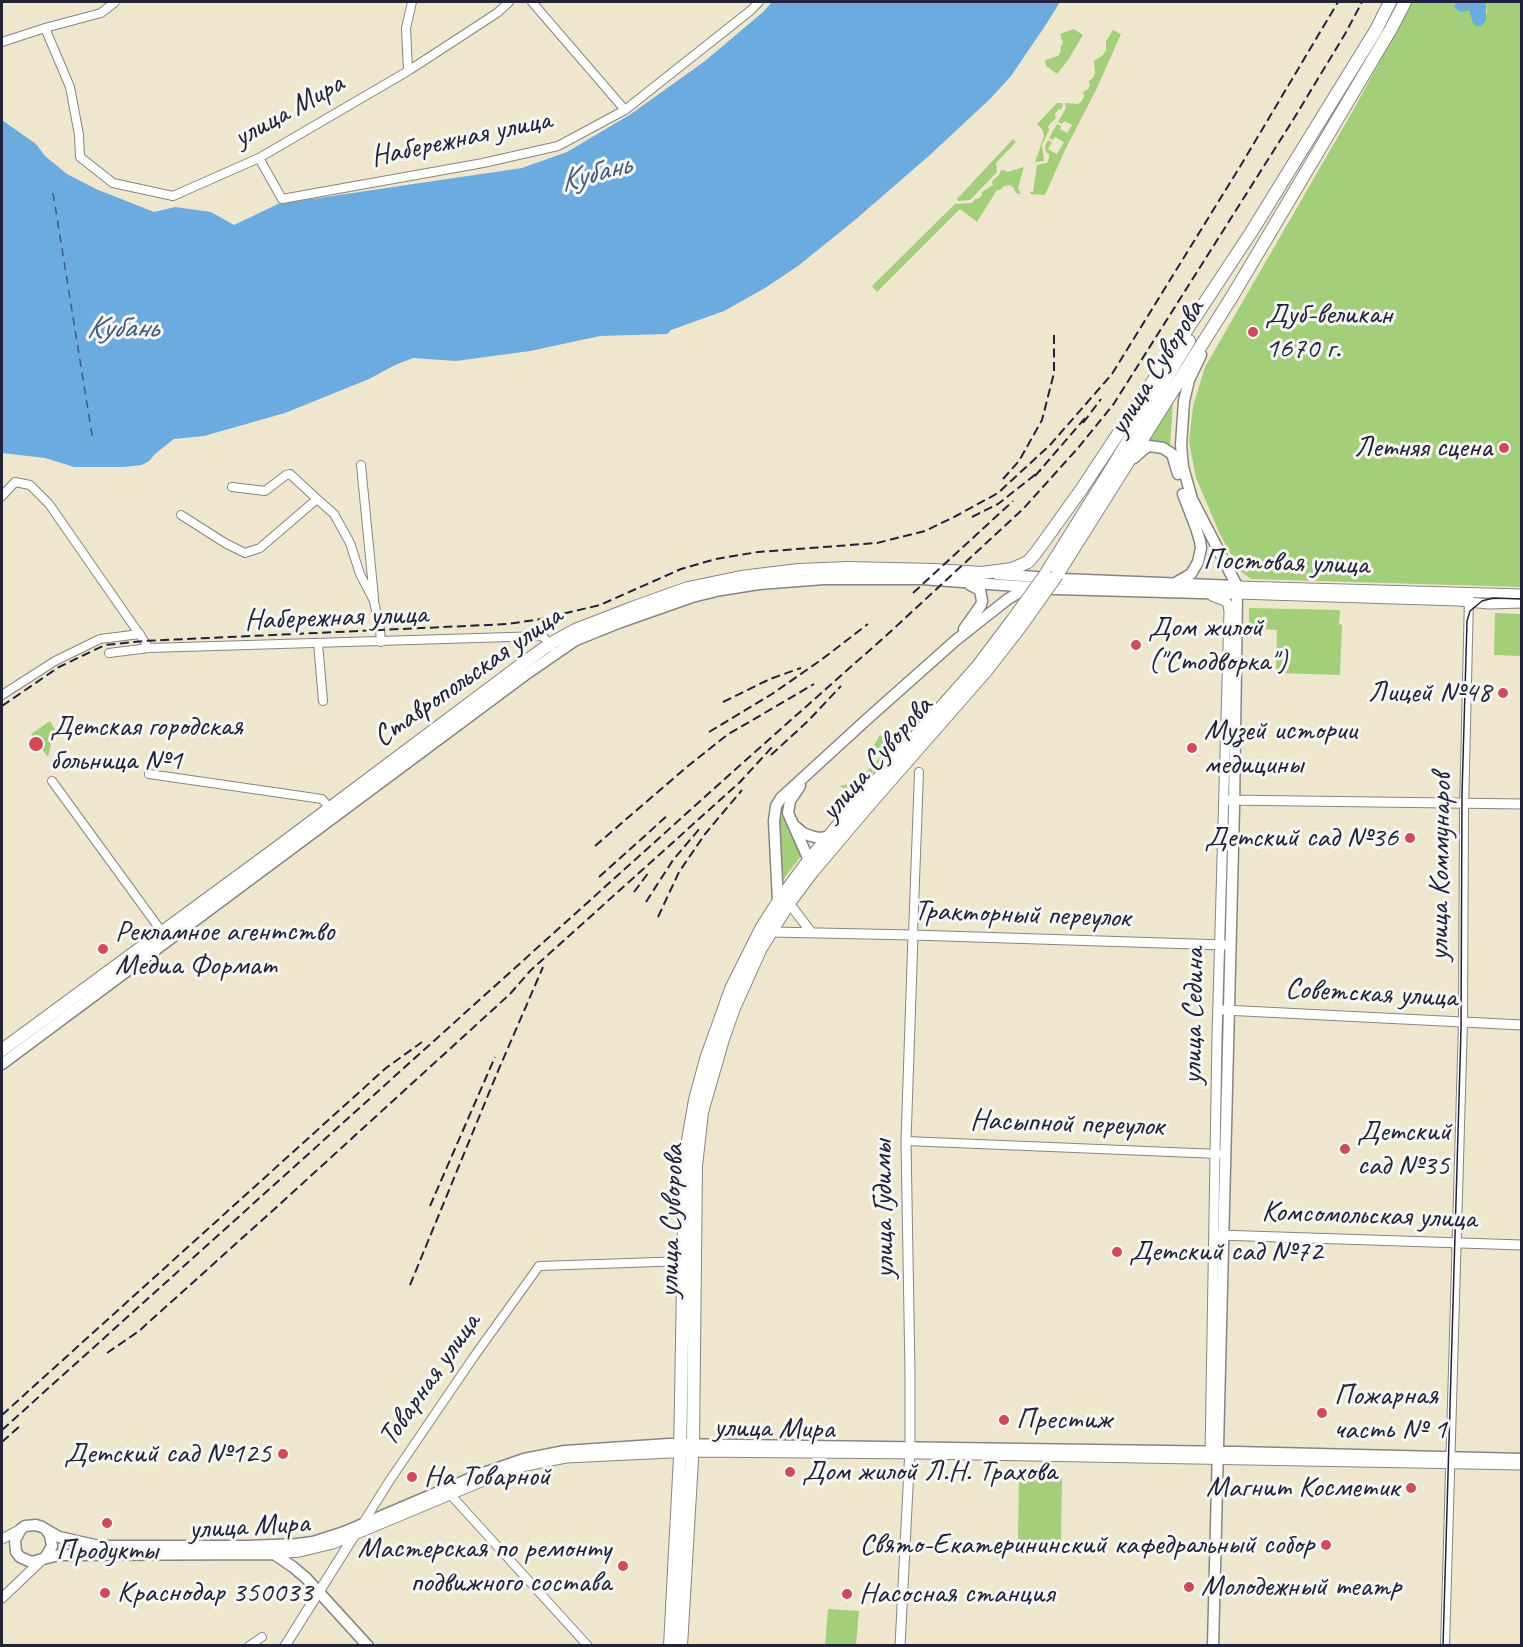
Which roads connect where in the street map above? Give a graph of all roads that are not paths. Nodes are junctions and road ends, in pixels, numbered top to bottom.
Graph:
1 (115, 2) edge
2 (412, 2) edge
3 (509, 2) edge
4 (532, 2) edge
5 (759, 2) edge
6 (1390, 2) edge
7 (1405, 2) edge
8 (45, 28) junction
9 (2, 42) edge
10 (408, 71) junction
11 (625, 110) junction
12 (259, 158) junction
13 (1252, 231) junction
14 (1216, 322) junction
15 (361, 465) dead end
16 (1127, 465) junction
17 (1115, 474) junction
18 (232, 487) dead end
19 (2, 495) edge
20 (317, 500) junction
21 (181, 516) dead end
22 (982, 573) junction
23 (1048, 578) joint
24 (958, 582) junction
25 (1174, 583) junction
26 (1028, 587) junction
27 (1075, 589) joint
28 (1237, 590) junction
29 (1201, 593) junction
30 (1521, 594) edge
31 (1469, 597) junction
32 (374, 601) junction
33 (1521, 603) edge
34 (140, 634) junction
35 (956, 640) junction
36 (381, 642) junction
37 (318, 643) junction
38 (149, 648) junction
39 (553, 648) junction
40 (109, 653) dead end
41 (2, 696) edge
42 (323, 701) dead end
43 (810, 771) junction
44 (919, 772) dead end
45 (149, 774) dead end
46 (52, 781) dead end
47 (1229, 800) junction
48 (864, 803) junction
49 (1465, 803) junction
50 (1521, 804) edge
51 (788, 809) junction
52 (333, 811) junction
53 (775, 813) junction
54 (793, 825) junction
55 (828, 837) junction
56 (811, 866) junction
57 (784, 902) junction
58 (766, 930) junction
59 (162, 932) junction
60 (812, 932) junction
61 (913, 935) junction
62 (1225, 945) junction
63 (1223, 1010) junction
64 (1463, 1022) junction
65 (1521, 1025) edge
66 (2, 1050) edge
67 (2, 1064) edge
68 (906, 1141) junction
69 (1221, 1154) junction
70 (1218, 1235) junction
71 (1458, 1242) junction
72 (1521, 1245) edge
73 (689, 1261) junction
74 (686, 1448) junction
75 (910, 1451) junction
76 (1214, 1456) junction
77 (1521, 1460) edge
78 (1451, 1461) junction
79 (1521, 1465) edge
80 (448, 1492) junction
81 (363, 1524) junction
82 (21, 1529) junction
83 (47, 1531) junction
84 (354, 1535) junction
85 (2, 1539) edge
86 (273, 1554) junction
87 (43, 1558) junction
88 (319, 1592) junction
89 (2, 1598) edge
90 (262, 1638) dead end
91 (249, 1646) edge
92 (285, 1646) edge
93 (368, 1646) edge
94 (588, 1646) edge
95 (670, 1646) edge
96 (681, 1646) edge
97 (900, 1646) edge
98 (1213, 1646) edge
99 (1445, 1646) edge

1 - 8 street
2 - 10 street
3 - 10 street, улица Мира
4 - 11 street
5 - 11 street, Набережная улица
6 - 13 main road, улица Суворова
7 - 14 main road, улица Суворова
8 - 9 street
8 - 12 street, улица Мира
10 - 12 street, улица Мира
11 - 12 street, Набережная улица
13 - 17 main road, улица Суворова
13 - 22 main road, улица Суворова
14 - 16 main road, улица Суворова
14 - 28 main road
15 - 32 street
16 - 17 main road, улица Суворова
16 - 25 main road
17 - 48 main road, улица Суворова, bridge
18 - 20 street
19 - 34 street
20 - 21 street
20 - 32 street
22 - 23 main road, Ставропольская улица
22 - 39 main road, Ставропольская улица
23 - 25 main road, Постовая улица
24 - 26 main road, Ставропольская улица
24 - 35 main road, Ставропольская улица
24 - 39 main road, Ставропольская улица
25 - 28 main road, Постовая улица
26 - 27 main road, Ставропольская улица
26 - 35 main road
27 - 29 main road, Постовая улица
28 - 29 main road, Постовая улица
28 - 31 street, Постовая улица
28 - 47 main road, улица Седина
29 - 47 street, улица Седина
30 - 31 street, Постовая улица
31 - 33 street, Постовая улица
31 - 49 street, улица Коммунаров
32 - 36 street
34 - 38 street
34 - 41 street
35 - 43 main road, улица Суворова
36 - 37 street, Набережная улица
36 - 39 street, Набережная улица
37 - 38 street, Набережная улица
37 - 42 street
38 - 40 street, Набережная улица
39 - 52 main road, Ставропольская улица
43 - 51 main road
43 - 53 main road, улица Суворова
44 - 61 street, улица Гудимы
45 - 52 street
46 - 59 street
47 - 49 street
47 - 62 main road, улица Седина
48 - 55 main road, улица Суворова
48 - 56 main road, улица Суворова
49 - 50 street
49 - 64 street, улица Коммунаров
51 - 53 main road
51 - 54 main road
52 - 59 main road, Ставропольская улица
52 - 67 main road, Ставропольская улица
53 - 57 main road
54 - 55 main road
54 - 56 main road
55 - 56 main road, улица Суворова
56 - 57 main road, улица Суворова
57 - 58 main road, улица Суворова
57 - 60 street
58 - 60 street, Тракторный переулок
58 - 73 main road, улица Суворова
59 - 66 main road, Ставропольская улица
60 - 61 street, Тракторный переулок
61 - 62 street, Тракторный переулок
61 - 68 street, улица Гудимы
62 - 63 main road, улица Седина
63 - 64 street, Советская улица
63 - 69 main road, улица Седина
64 - 65 street, Советская улица
64 - 71 street, улица Коммунаров
68 - 69 street, Насыпной переулок
68 - 75 street, улица Гудимы
69 - 70 main road, улица Седина
70 - 71 street, Комсомольская улица
70 - 76 main road, улица Седина
71 - 72 street, Комсомольская улица
71 - 78 street, улица Коммунаров
73 - 74 main road, улица Суворова
73 - 81 street, Товарная улица
74 - 75 main road, улица Мира
74 - 80 main road, улица Мира
74 - 95 main road, улица Суворова
74 - 96 main road, улица Суворова
75 - 76 main road, улица Мира
75 - 97 street, улица Гудимы
76 - 78 main road, улица Мира
76 - 98 main road, улица Седина
77 - 78 main road, улица Мира
78 - 79 street, улица Мира
78 - 99 street, улица Коммунаров
80 - 81 main road, улица Мира
80 - 84 street, улица Мира
80 - 94 street
81 - 83 main road, улица Мира
81 - 84 street
82 - 83 main road
82 - 85 street
82 - 87 main road
83 - 87 main road
84 - 86 street, улица Мира
84 - 88 street
86 - 87 main road, улица Мира
86 - 88 main road
87 - 89 street
88 - 92 street
88 - 93 main road
90 - 91 street

